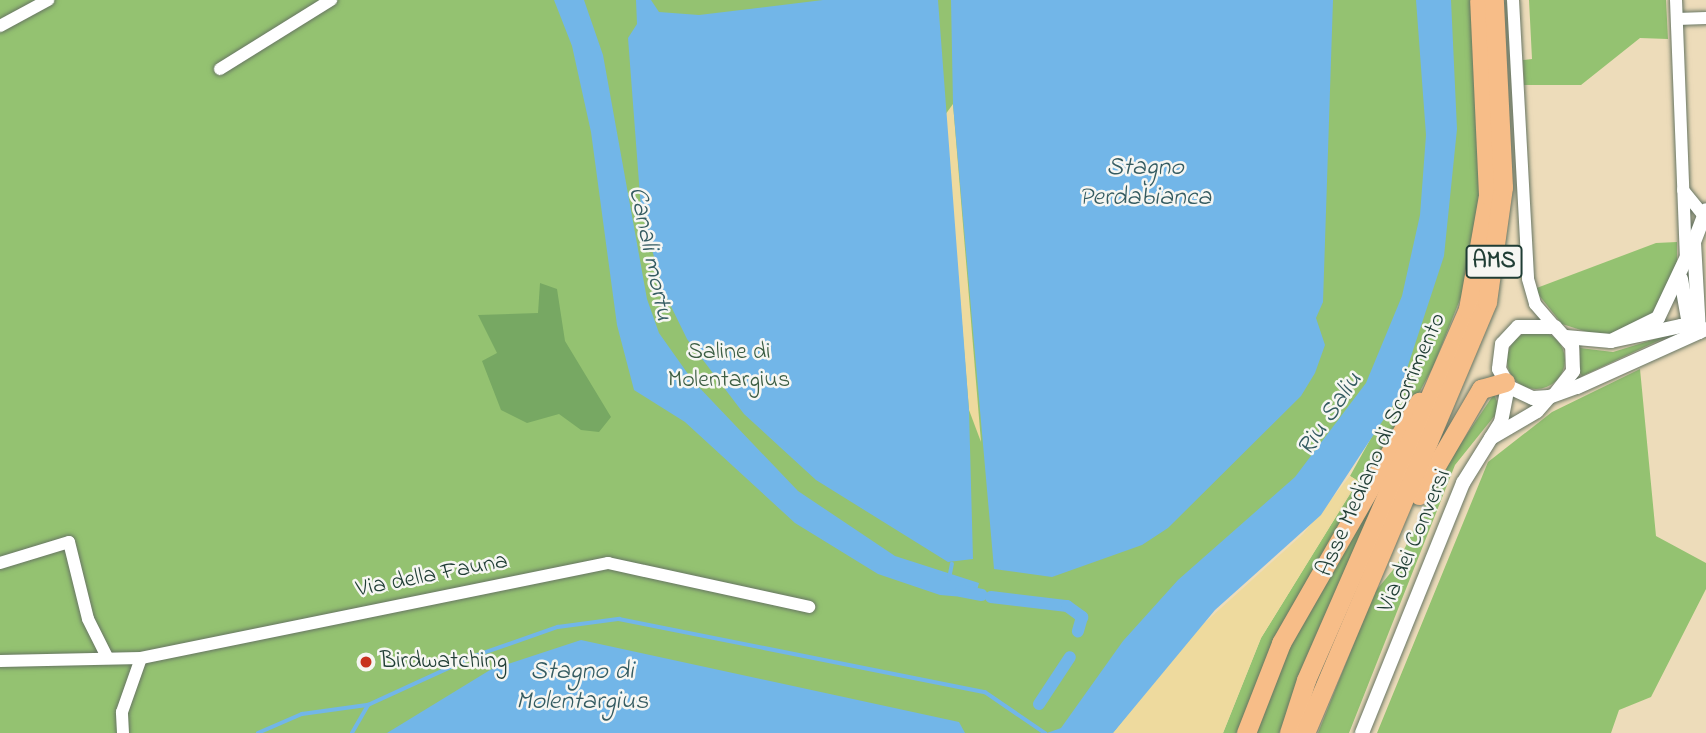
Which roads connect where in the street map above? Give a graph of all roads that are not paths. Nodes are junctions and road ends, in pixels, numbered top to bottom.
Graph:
1 (48, 0) edge
2 (331, 0) edge
3 (1479, 0) edge
4 (1494, 0) edge
5 (1513, 0) edge
6 (1676, 0) edge
7 (1706, 18) edge
8 (1677, 19) junction
9 (0, 26) edge
10 (220, 69) dead end
11 (1683, 190) junction
12 (1705, 213) edge
13 (1694, 242) junction
14 (1686, 257) junction
15 (1681, 277) junction
16 (1703, 331) edge
17 (1560, 332) junction
18 (1611, 341) junction
19 (1506, 384) junction
20 (1437, 387) junction
21 (1577, 387) junction
22 (1552, 395) junction
23 (1537, 411) junction
24 (1491, 438) junction
25 (1401, 508) junction
26 (0, 563) edge
27 (808, 607) dead end
28 (107, 657) junction
29 (141, 658) junction
30 (0, 661) edge
31 (124, 733) edge
32 (1246, 733) edge
33 (1289, 733) edge
34 (1305, 733) edge
35 (1362, 733) edge

1 - 9 street
2 - 10 street
3 - 20 highway, Asse Mediano di Scorrimento / AMS
4 - 25 highway, Asse Mediano di Scorrimento / AMS
5 - 17 street
6 - 8 street
7 - 8 street
8 - 11 street
11 - 12 street
11 - 14 street
12 - 13 street
13 - 14 street
13 - 16 street
14 - 15 street
15 - 16 street
15 - 18 street
16 - 18 street
16 - 21 street
17 - 18 street
17 - 19 street
17 - 22 street
19 - 22 street
19 - 24 street
19 - 25 highway
20 - 32 highway
20 - 33 highway, Asse Mediano di Scorrimento / AMS
21 - 22 street
21 - 23 street
22 - 23 street, Via dei Conversi
23 - 24 street, Via dei Conversi
24 - 35 street, Via dei Conversi
25 - 34 highway, Asse Mediano di Scorrimento / AMS
26 - 28 street
27 - 29 street, Via della Fauna
28 - 29 street, Via della Fauna
28 - 30 street, Via della Fauna
29 - 31 street

